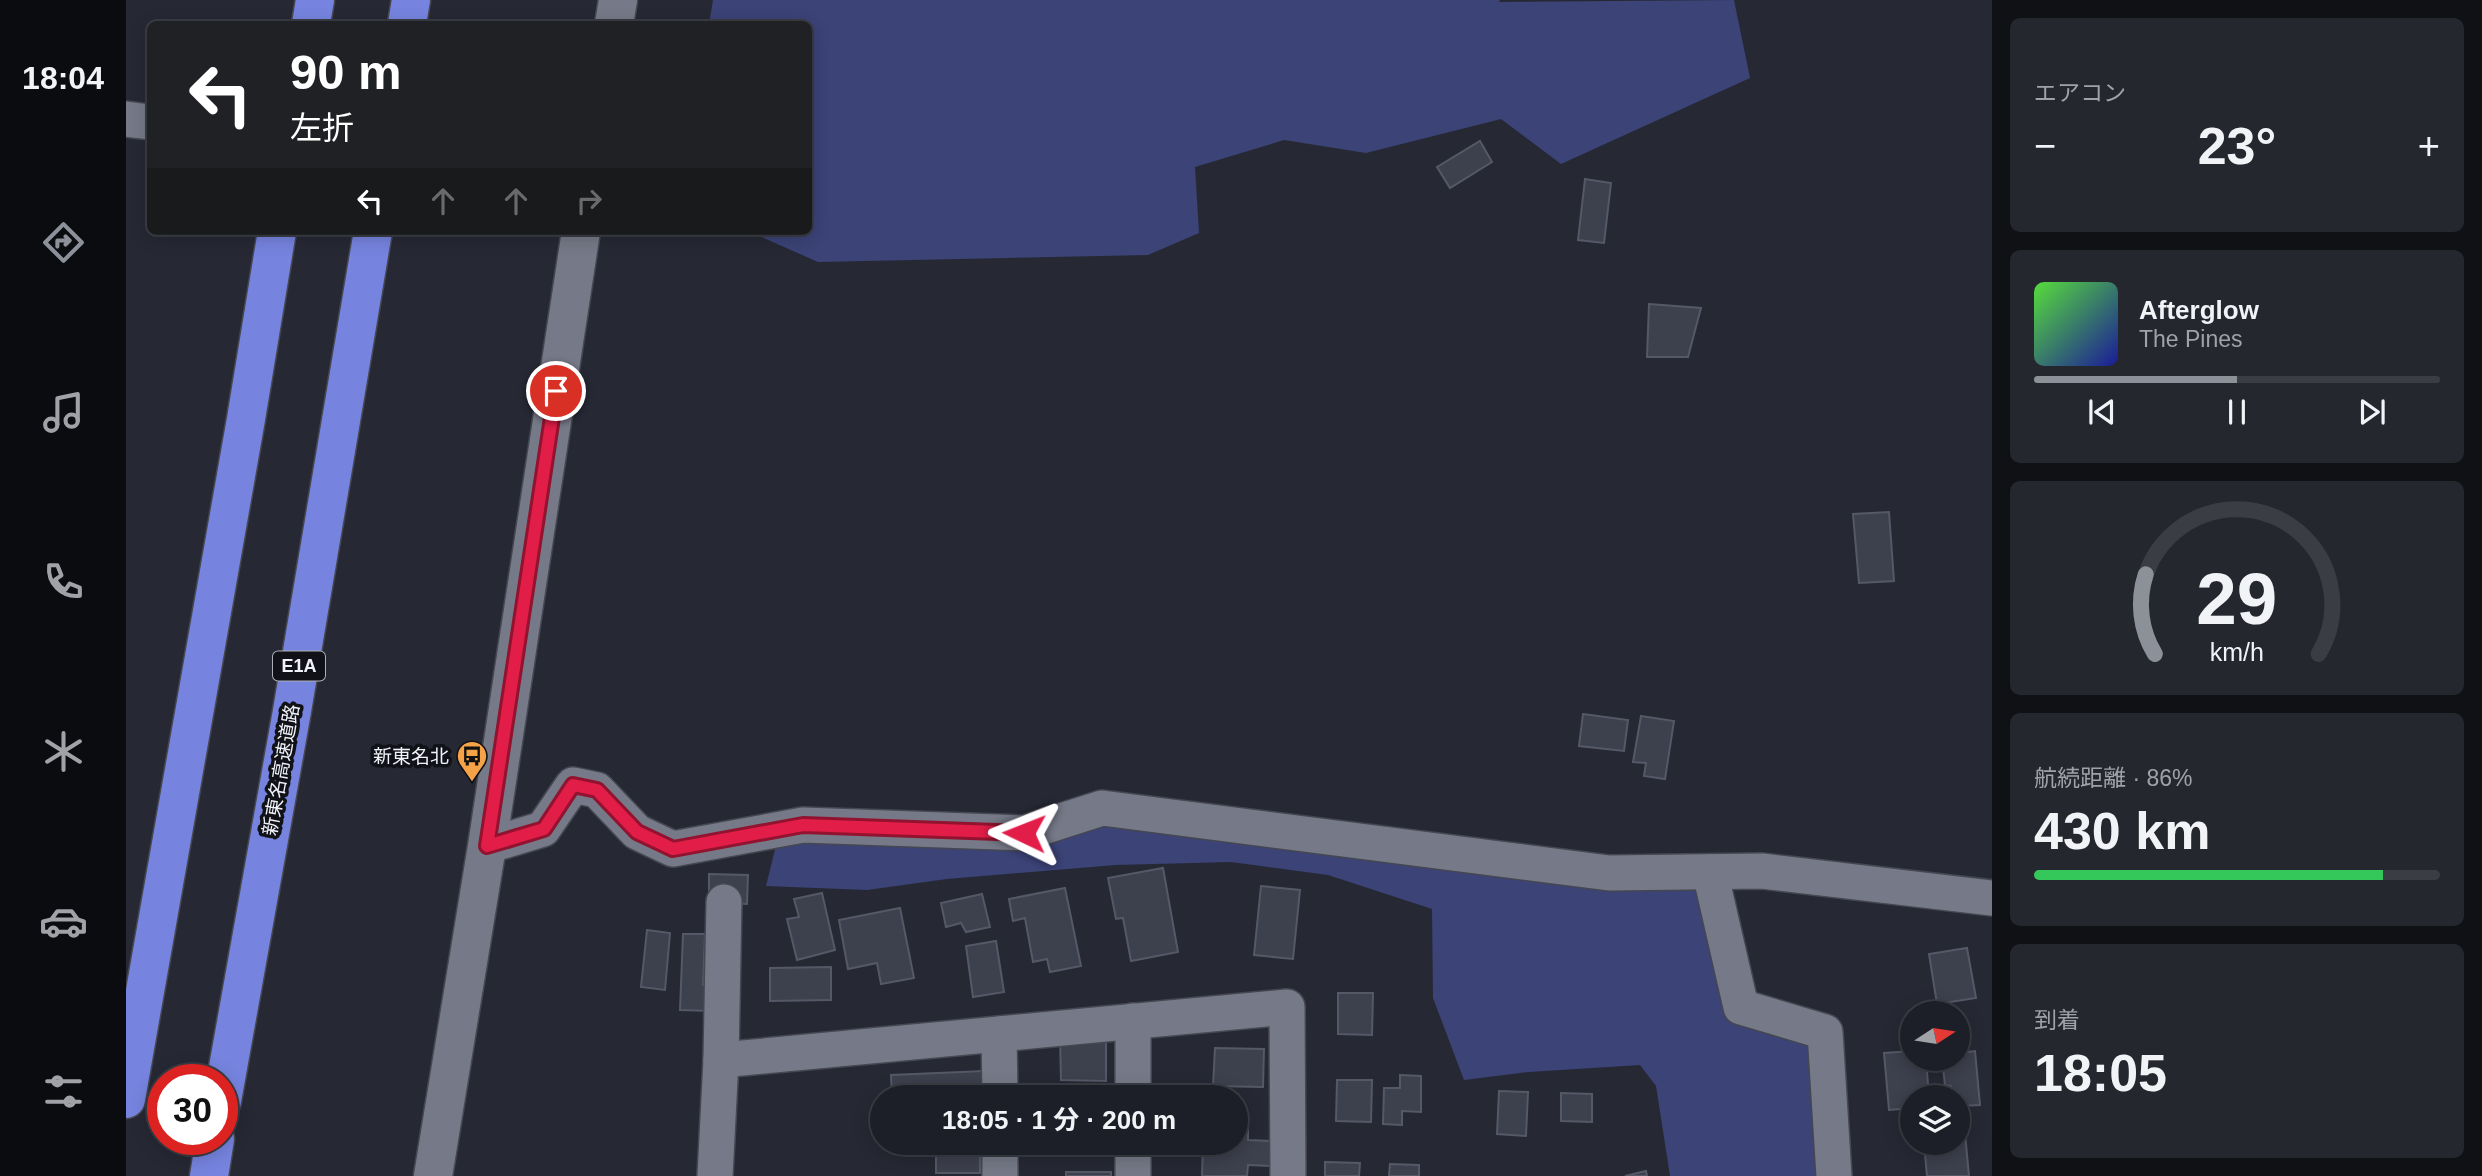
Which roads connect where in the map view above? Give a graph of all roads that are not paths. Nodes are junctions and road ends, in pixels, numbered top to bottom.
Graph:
1 (315, 0) edge
2 (411, 0) edge
3 (618, 0) edge
4 (312, 21) edge
5 (408, 21) edge
6 (614, 21) edge
7 (126, 119) edge
8 (147, 122) edge
9 (276, 235) edge
10 (372, 235) edge
11 (580, 235) edge
12 (487, 846) junction
13 (1710, 872) junction
14 (1992, 898) edge
15 (724, 902) dead end
16 (1133, 1021) junction
17 (999, 1034) junction
18 (721, 1060) junction
19 (229, 1064) edge
20 (1000, 1085) edge
21 (1133, 1085) edge
22 (126, 1099) edge
23 (212, 1155) edge
24 (1000, 1155) edge
25 (1133, 1155) edge
26 (209, 1176) edge
27 (433, 1176) edge
28 (715, 1176) edge
29 (1000, 1176) edge
30 (1133, 1176) edge
31 (1288, 1176) edge
32 (1834, 1176) edge

1 - 4 highway
2 - 5 highway
3 - 6 street
7 - 8 street
9 - 22 highway
10 - 19 highway, 新東名高速道路 / E1A
11 - 12 street
12 - 13 street
12 - 27 street
13 - 14 street
13 - 32 street
15 - 18 street
16 - 17 street
16 - 21 street
16 - 31 street
17 - 18 street
17 - 20 street
18 - 28 street
23 - 26 highway
24 - 29 street
25 - 30 street

